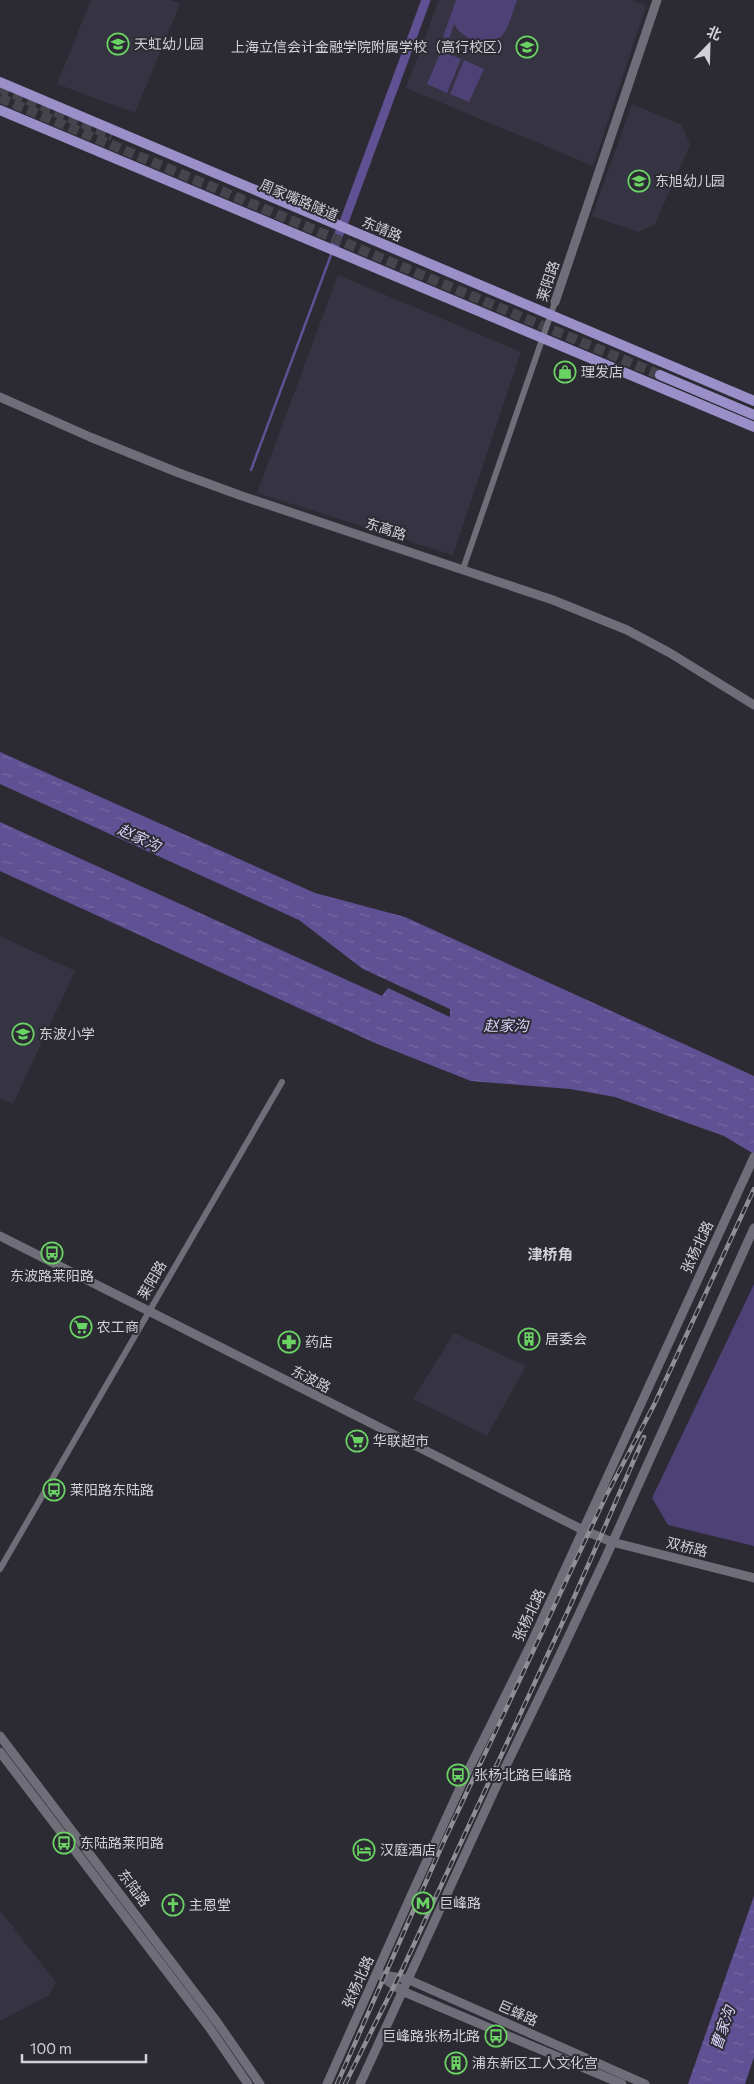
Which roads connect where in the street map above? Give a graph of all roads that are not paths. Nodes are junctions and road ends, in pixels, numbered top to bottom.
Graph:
1 (657, 0) edge
2 (0, 82) edge
3 (0, 110) edge
4 (112, 136) tunnel mouth
5 (555, 302) joint
6 (533, 307) junction
7 (552, 315) junction
8 (543, 339) junction
9 (660, 375) tunnel mouth
10 (0, 397) edge
11 (754, 401) edge
12 (754, 415) edge
13 (754, 427) edge
14 (463, 569) junction
15 (754, 705) edge
16 (282, 1082) dead end
17 (754, 1157) edge
18 (754, 1228) edge
19 (0, 1236) edge
20 (150, 1312) junction
21 (583, 1530) junction
22 (612, 1542) junction
23 (0, 1569) edge
24 (754, 1578) edge
25 (0, 1736) edge
26 (0, 1752) edge
27 (378, 1974) junction
28 (407, 1979) junction
29 (402, 1991) junction
30 (248, 2084) edge
31 (260, 2084) edge
32 (327, 2084) edge
33 (360, 2084) edge
34 (622, 2084) edge
35 (645, 2084) edge

1 - 5 main road, 莱阳路
2 - 6 main road, 东靖路
3 - 8 main road
4 - 6 main road, 周家嘴路隧道
5 - 7 street, 莱阳路
6 - 7 main road, 东靖路
7 - 8 street, 莱阳路
7 - 11 main road, 东靖路
8 - 13 main road
8 - 14 street, 莱阳路
9 - 12 main road
10 - 14 main road, 东高路
14 - 15 main road, 东高路
16 - 20 street, 莱阳路
17 - 21 main road, 张杨北路
18 - 22 main road
19 - 20 main road, 东波路
20 - 21 main road, 东波路
20 - 23 street, 莱阳路
21 - 22 main road, 东波路
21 - 27 main road, 张杨北路
22 - 24 main road, 双桥路
22 - 28 main road
25 - 31 main road, 东陆路
26 - 30 main road, 东陆路
27 - 28 main road, 巨蜂路
27 - 29 main road
27 - 32 main road, 张杨北路
28 - 29 main road
28 - 35 main road, 巨蜂路
29 - 33 main road
29 - 34 main road

